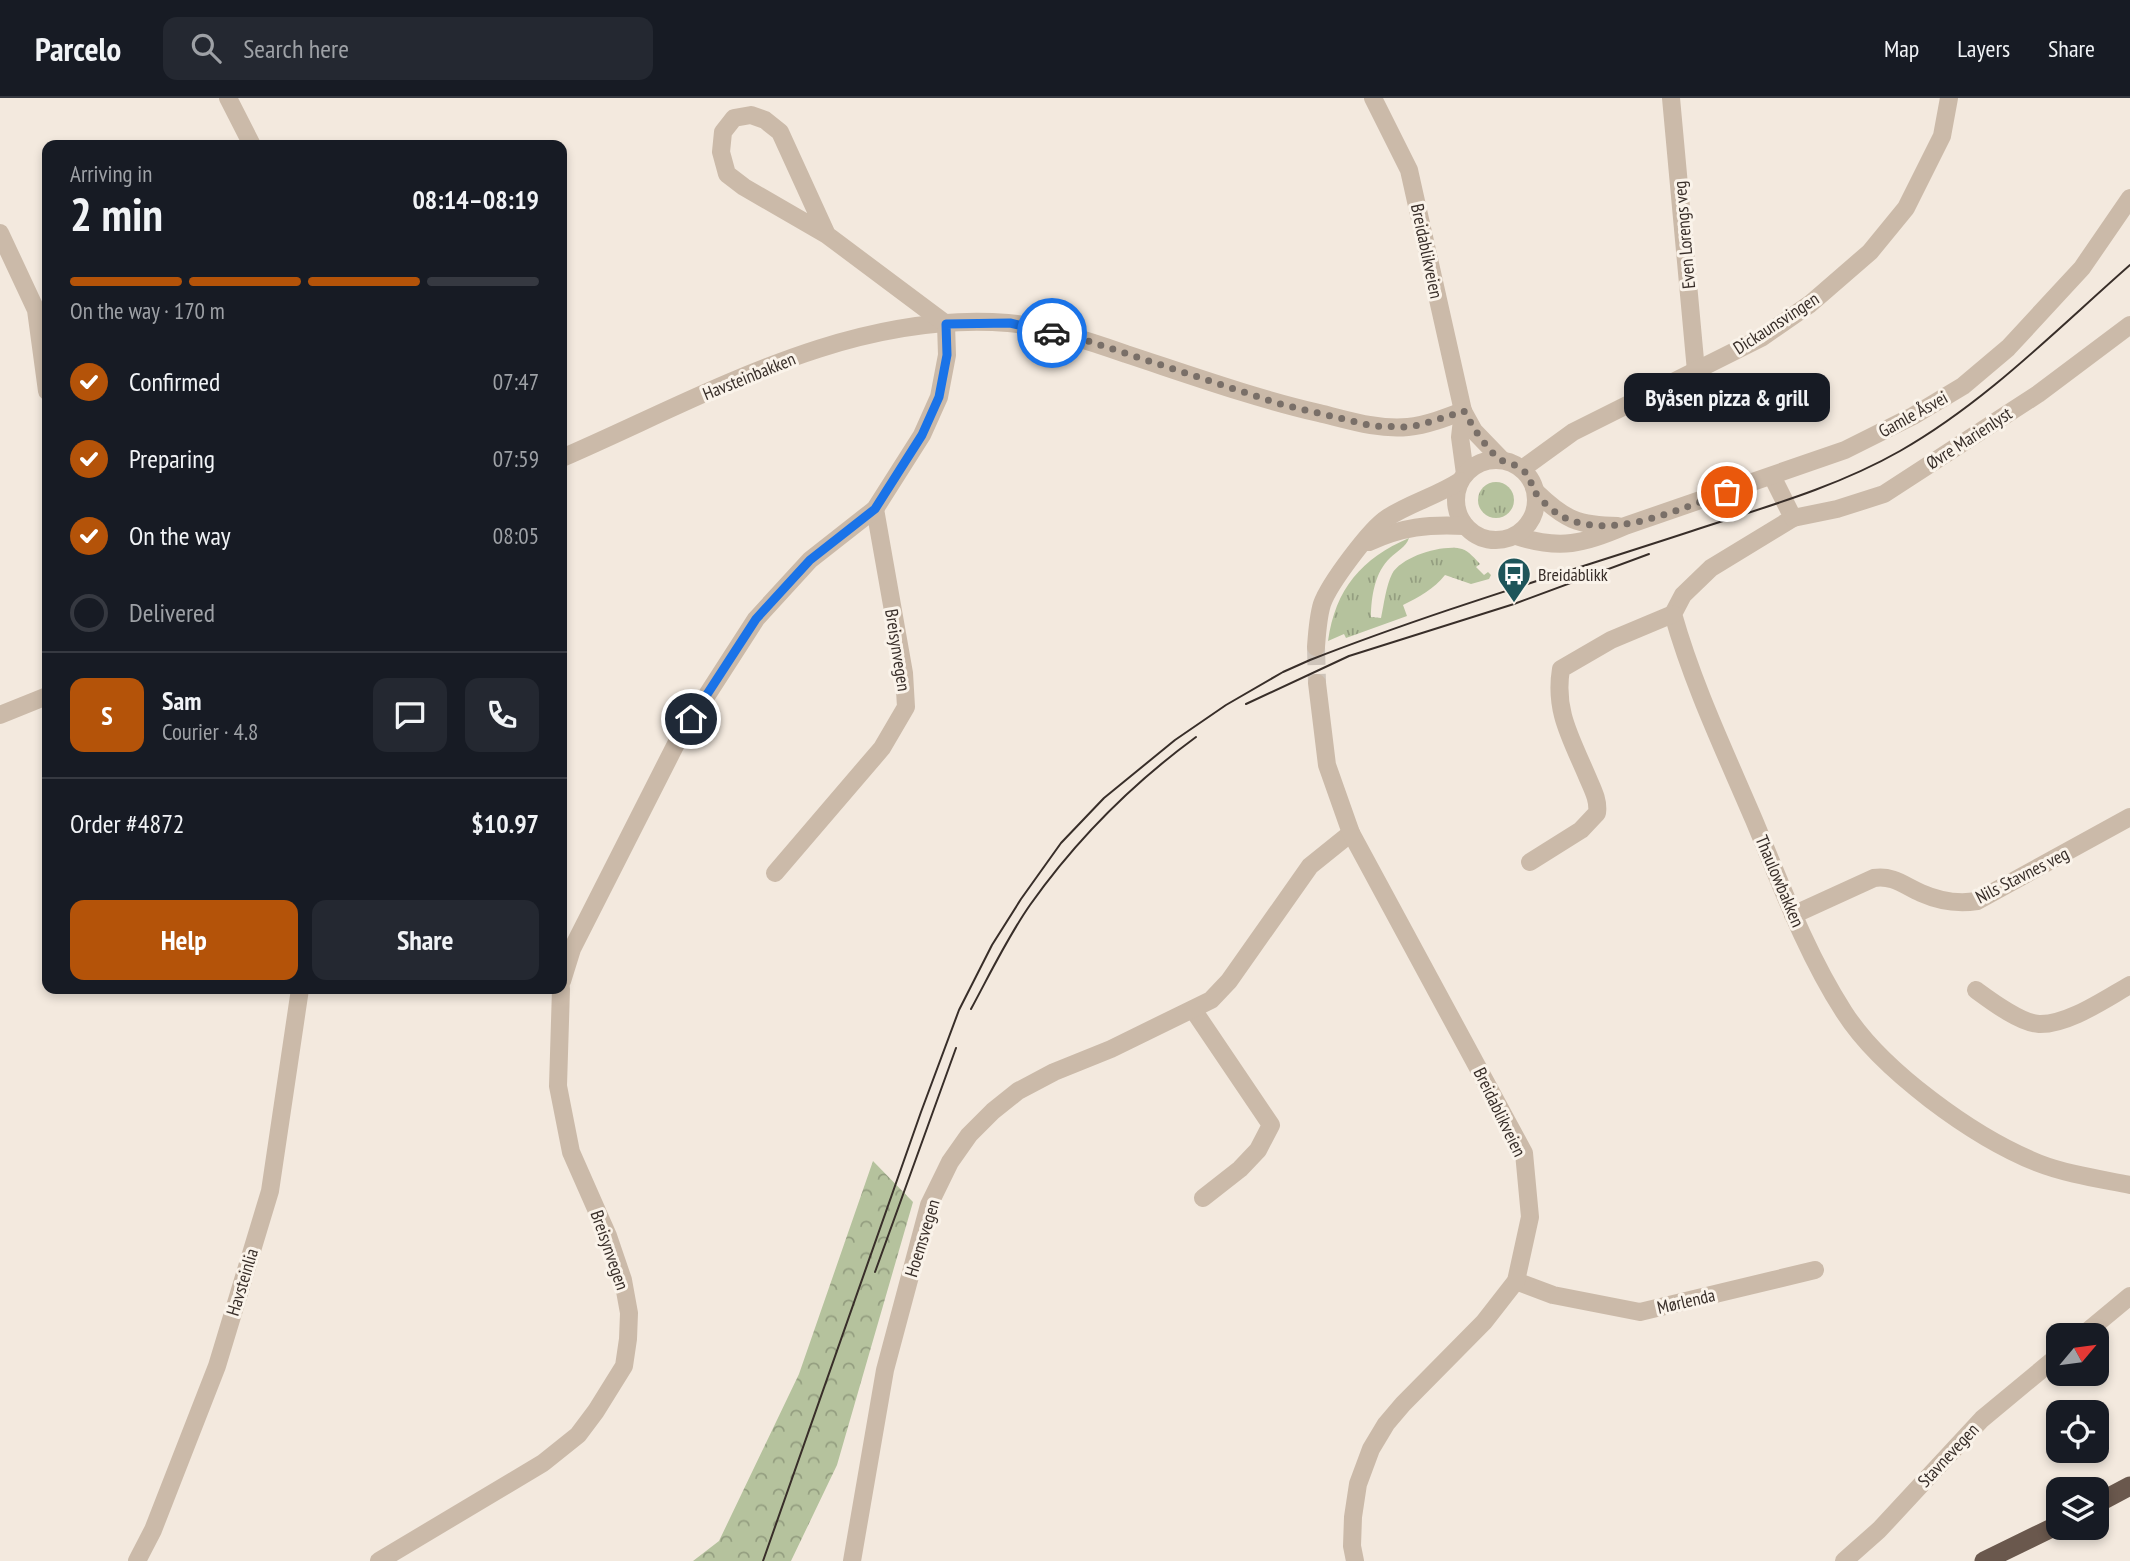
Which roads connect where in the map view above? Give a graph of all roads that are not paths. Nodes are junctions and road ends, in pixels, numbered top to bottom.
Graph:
1 (228, 98) edge
2 (1373, 98) edge
3 (1671, 98) edge
4 (1949, 98) edge
5 (249, 140) edge
6 (2130, 198) edge
7 (0, 233) edge
8 (827, 235) junction
9 (946, 324) junction
10 (2130, 325) edge
11 (42, 354) edge
12 (1696, 372) junction
13 (1464, 411) junction
14 (567, 456) edge
15 (1502, 460) junction
16 (1522, 469) junction
17 (1772, 477) junction
18 (1463, 478) junction
19 (1535, 492) junction
20 (875, 509) junction
21 (1793, 519) junction
22 (1465, 526) junction
23 (1625, 526) junction
24 (1516, 536) junction
25 (1359, 547) junction
26 (1673, 614) junction
27 (1316, 647) tunnel mouth
28 (1317, 682) tunnel mouth
29 (42, 698) edge
30 (0, 715) edge
31 (2130, 817) edge
32 (1351, 833) junction
33 (1530, 862) dead end
34 (775, 873) dead end
35 (1793, 915) junction
36 (567, 966) edge
37 (2130, 985) edge
38 (1976, 990) dead end
39 (298, 994) edge
40 (561, 994) edge
41 (1194, 1010) junction
42 (2130, 1185) edge
43 (1203, 1198) dead end
44 (1815, 1270) dead end
45 (1516, 1281) junction
46 (2130, 1296) edge
47 (2097, 1323) edge
48 (2046, 1366) edge
49 (2130, 1486) edge
50 (2109, 1497) edge
51 (2046, 1531) edge
52 (137, 1561) edge
53 (379, 1561) edge
54 (852, 1561) edge
55 (1355, 1561) edge
56 (1844, 1561) edge
57 (1984, 1561) edge

1 - 5 street
2 - 13 street, Breidablikveien
3 - 12 street, Even Lorengs veg
4 - 12 street, Dickaunsvingen
6 - 17 street, Gamle Åsvei
7 - 11 street
8 - 8 street
8 - 9 street
9 - 13 street, Havsteinbakken
9 - 14 street, Havsteinbakken
9 - 20 street
10 - 21 street, Øvre Marienlyst
12 - 16 street, Dickaunsvingen
13 - 15 street, Breidablikveien
13 - 18 street, Breidablikveien
15 - 16 street
15 - 18 street
16 - 19 street
17 - 21 street
17 - 23 street, Gamle Åsvei
18 - 22 street
18 - 25 street
19 - 23 street, Gamle Åsvei
19 - 24 street
20 - 34 street, Breisynvegen
20 - 36 street
21 - 26 street
22 - 24 street
22 - 25 street
23 - 24 street, Gamle Åsvei
25 - 27 street
26 - 33 street
26 - 35 street, Thaulowbakken
28 - 32 street, Breidablikveien
29 - 30 street
31 - 35 street, Nils Stavnes veg
32 - 41 street, Hoemsvegen
32 - 45 street, Breidablikveien
35 - 42 street, Thaulowbakken
37 - 38 street
39 - 52 street, Havsteinlia
40 - 53 street, Breisynvegen
41 - 43 street
41 - 54 street, Hoemsvegen
44 - 45 street, Mørlenda
45 - 55 street, Breidablikveien
46 - 47 street
48 - 56 street, Stavnevegen
49 - 50 highway
51 - 57 highway

